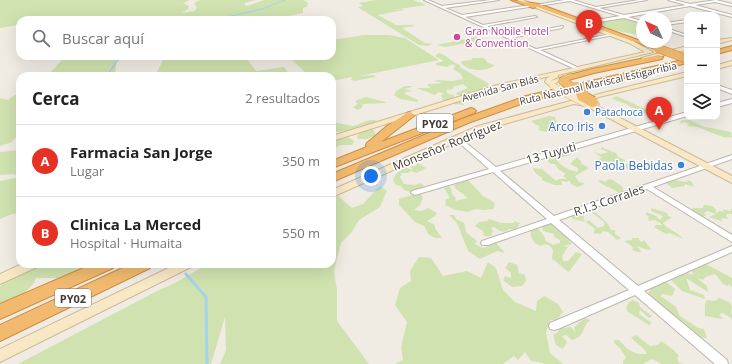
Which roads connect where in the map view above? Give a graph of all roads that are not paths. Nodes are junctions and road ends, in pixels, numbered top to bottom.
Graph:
1 (426, 0) edge
2 (497, 0) edge
3 (514, 0) edge
4 (518, 0) edge
5 (523, 0) edge
6 (571, 0) edge
7 (645, 0) edge
8 (670, 0) edge
9 (714, 0) edge
10 (533, 5) junction
11 (691, 5) junction
12 (732, 5) edge
13 (442, 7) junction
14 (595, 8) junction
15 (732, 12) edge
16 (724, 14) junction
17 (720, 15) edge
18 (462, 16) junction
19 (732, 16) edge
20 (535, 17) dead end
21 (625, 17) junction
22 (636, 20) edge
23 (684, 21) edge
24 (672, 23) edge
25 (587, 24) junction
26 (483, 26) junction
27 (562, 27) dead end
28 (672, 31) edge
29 (611, 35) junction
30 (684, 35) edge
31 (508, 37) junction
32 (732, 38) edge
33 (720, 40) edge
34 (634, 42) junction
35 (684, 47) edge
36 (684, 48) edge
37 (732, 48) edge
38 (655, 49) junction
39 (535, 50) junction
40 (720, 51) edge
41 (732, 52) edge
42 (720, 54) edge
43 (684, 63) edge
44 (661, 64) junction
45 (684, 66) edge
46 (684, 67) edge
47 (684, 67) edge
48 (575, 68) junction
49 (684, 68) edge
50 (684, 68) edge
51 (592, 71) junction
52 (564, 77) junction
53 (602, 77) junction
54 (536, 78) junction
55 (553, 86) junction
56 (720, 87) edge
57 (584, 89) junction
58 (732, 92) edge
59 (732, 101) edge
60 (590, 103) junction
61 (720, 104) edge
62 (410, 115) junction
63 (684, 115) edge
64 (481, 128) junction
65 (638, 128) junction
66 (336, 138) edge
67 (458, 139) junction
68 (364, 152) junction
69 (732, 157) edge
70 (336, 163) edge
71 (709, 165) junction
72 (494, 170) junction
73 (732, 174) edge
74 (336, 176) edge
75 (732, 180) edge
76 (648, 187) junction
77 (336, 192) edge
78 (414, 193) dead end
79 (553, 220) junction
80 (732, 239) edge
81 (485, 243) dead end
82 (732, 249) edge
83 (24, 268) edge
84 (99, 268) edge
85 (137, 268) edge
86 (179, 268) edge
87 (0, 278) edge
88 (636, 290) junction
89 (0, 312) edge
90 (554, 326) dead end
91 (0, 333) edge
92 (0, 356) edge
93 (723, 364) edge

1 - 13 street
2 - 13 street
3 - 10 highway
4 - 10 street
5 - 10 highway
6 - 10 street
6 - 14 street
7 - 14 street
8 - 11 street
9 - 11 street
9 - 12 street
10 - 18 street
10 - 25 highway
10 - 29 highway
11 - 16 street
11 - 21 street
13 - 18 street
14 - 21 street
15 - 16 street
16 - 17 street
16 - 19 street
18 - 26 street
20 - 26 street
21 - 22 street
21 - 25 street
23 - 24 street
25 - 34 highway
26 - 31 street
27 - 31 street
28 - 30 street
29 - 34 highway
29 - 39 street
31 - 39 street
32 - 33 street
34 - 38 highway
34 - 48 street, Avenida San Blás
35 - 38 street
36 - 52 street
37 - 40 highway
38 - 44 highway
38 - 45 highway, bridge
39 - 48 street
41 - 42 highway
43 - 44 highway
44 - 46 highway
44 - 51 highway
44 - 53 highway
44 - 57 highway
44 - 74 highway, Ruta Nacional Mariscal Estigarribia / PY02
47 - 53 highway, Ruta Nacional Mariscal Estigarribia / PY02
48 - 54 street, Avenida San Blás
49 - 60 street
50 - 64 street
51 - 52 highway
51 - 55 street
52 - 54 street
52 - 55 street
52 - 57 highway, bridge
53 - 68 highway, Ruta Nacional Mariscal Estigarribia / PY02
54 - 62 street, Avenida San Blás
55 - 60 street, bridge
56 - 58 street
57 - 60 highway, bridge
59 - 61 street
60 - 64 street, Monseñor Rodríguez
60 - 65 street
62 - 66 street, Avenida San Blás
62 - 68 highway
63 - 65 street, 13 Tuyuti
64 - 67 street, Monseñor Rodríguez
65 - 71 street
65 - 72 street, 13 Tuyuti
67 - 72 street
67 - 77 street, Monseñor Rodríguez
68 - 70 highway, Ruta Nacional Mariscal Estigarribia / PY02
69 - 71 street, R.I.3 Corrales
71 - 73 street
71 - 75 street
71 - 76 street, R.I.3 Corrales
72 - 78 street, 13 Tuyuti
72 - 79 street
76 - 79 street, R.I.3 Corrales
76 - 80 street
79 - 81 street, R.I.3 Corrales
79 - 88 street
82 - 88 street
83 - 87 street
84 - 89 highway, PY02
85 - 91 highway, PY02
86 - 92 street
88 - 90 street
88 - 93 street

